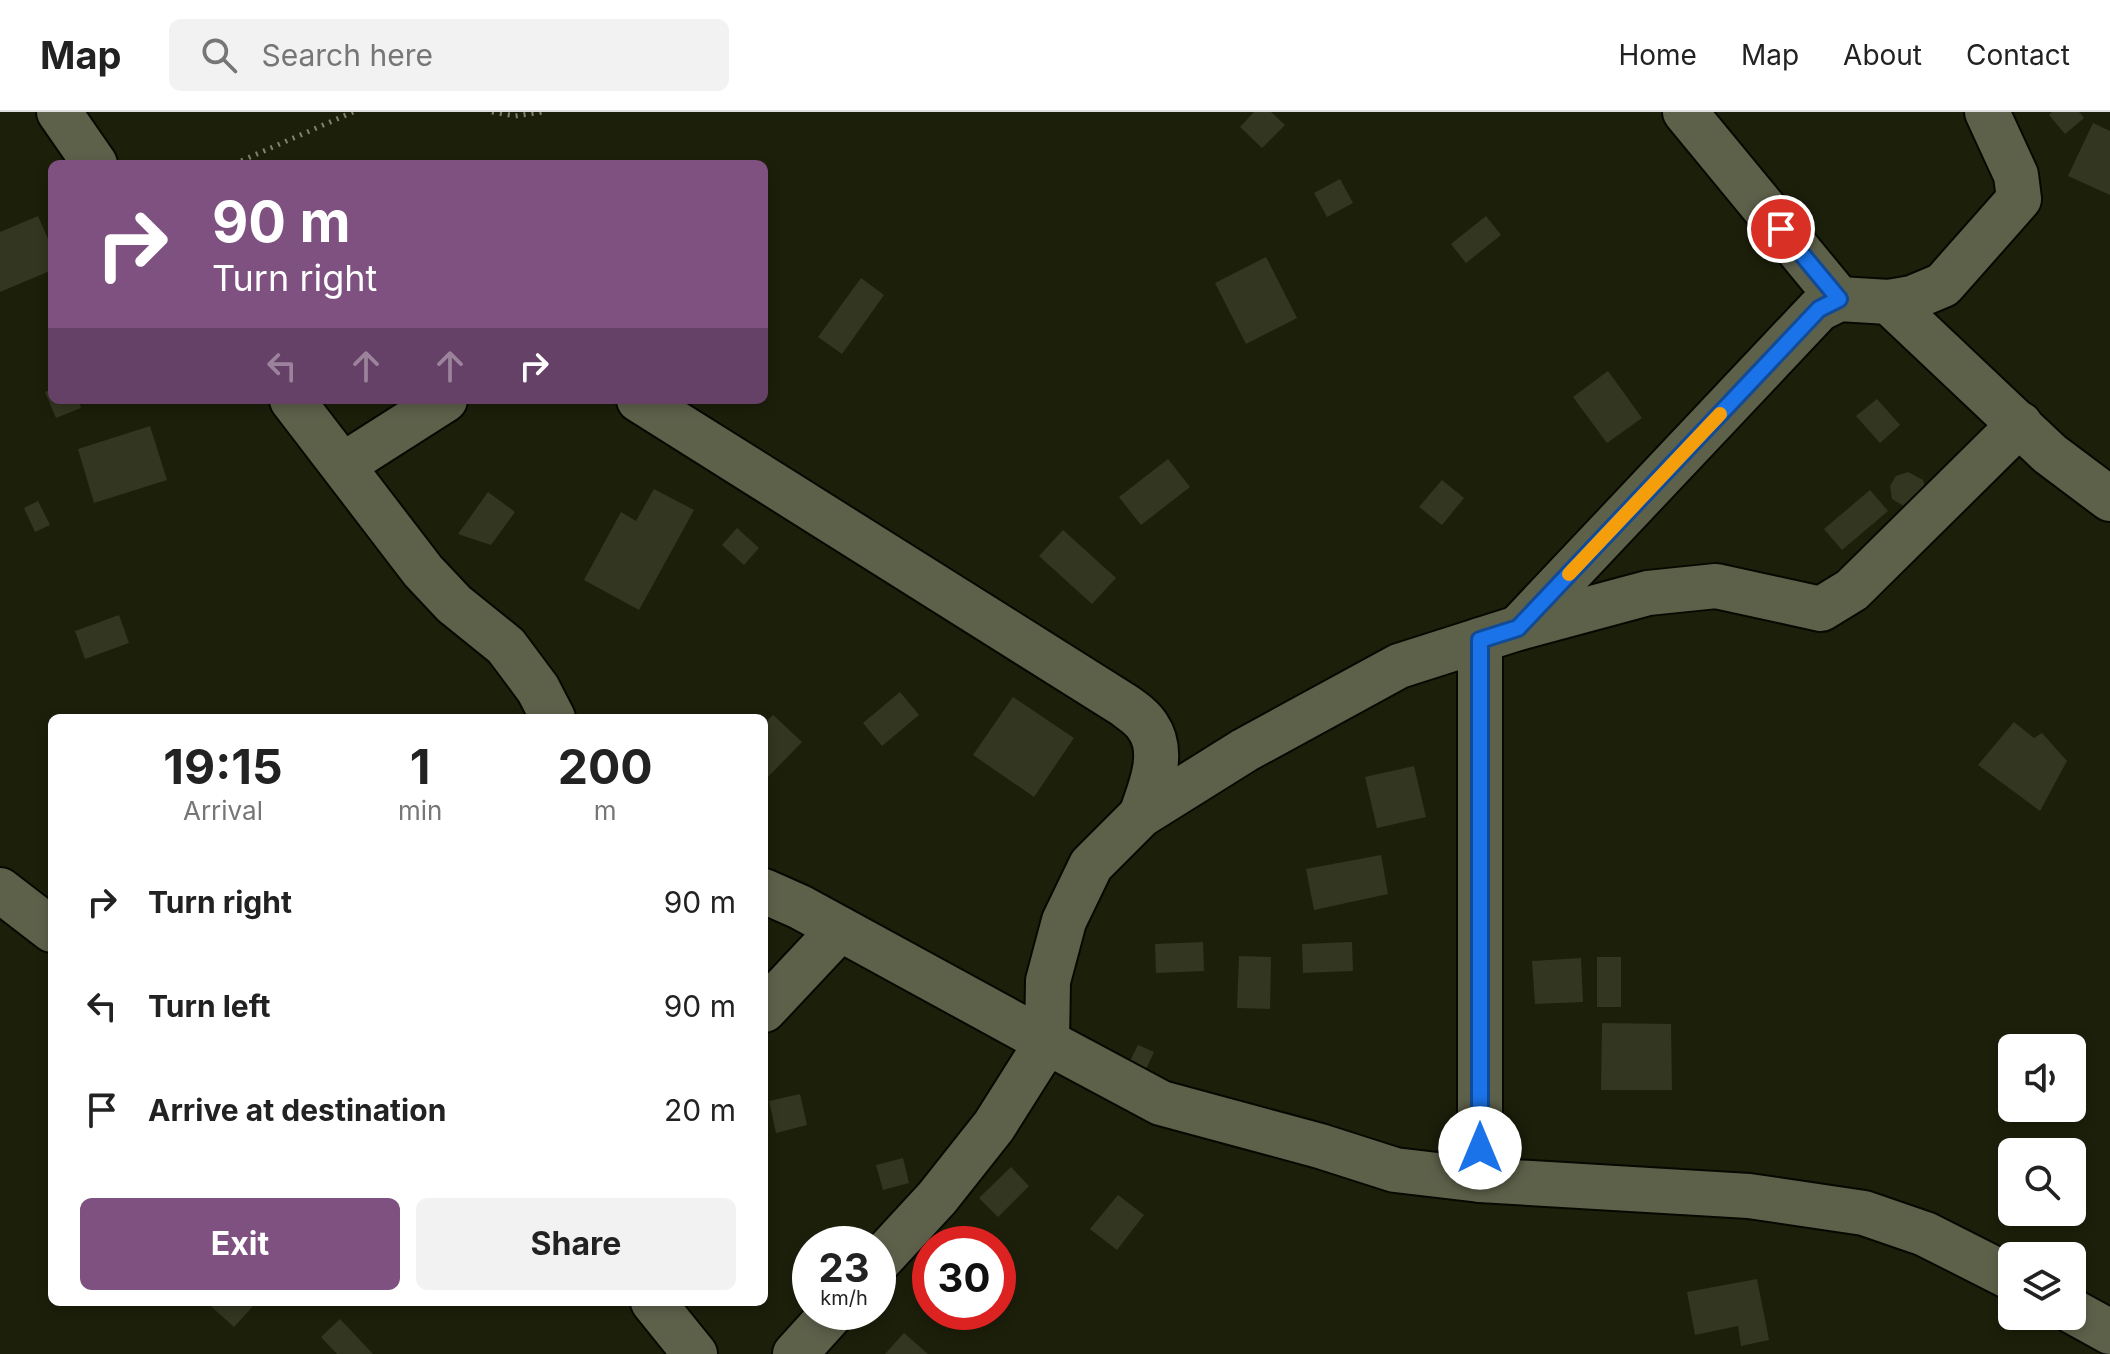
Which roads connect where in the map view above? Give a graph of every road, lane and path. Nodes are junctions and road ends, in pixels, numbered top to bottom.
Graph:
1 (59, 112) edge
2 (353, 112) edge
3 (492, 112) edge
4 (543, 112) edge
5 (1685, 112) edge
6 (1987, 112) edge
7 (92, 160) edge
8 (243, 160) edge
9 (1839, 299) junction
10 (1889, 302) junction
11 (295, 404) edge
12 (439, 404) edge
13 (645, 404) edge
14 (2020, 424) junction
15 (343, 465) junction
16 (2110, 499) edge
17 (1499, 634) junction
18 (551, 714) edge
19 (1141, 815) junction
20 (0, 890) edge
21 (768, 893) edge
22 (48, 927) edge
23 (840, 929) junction
24 (768, 1006) edge
25 (1047, 1042) junction
26 (1480, 1180) junction
27 (896, 1242) edge
28 (1998, 1271) edge
29 (656, 1306) edge
30 (2086, 1319) edge
31 (817, 1330) edge
32 (2110, 1332) edge
33 (695, 1354) edge
34 (795, 1354) edge

1 - 7 street
2 - 8 path
3 - 4 path
5 - 9 street
6 - 10 street
9 - 10 street
9 - 17 street
10 - 14 street
11 - 15 street
12 - 15 street
13 - 19 street
14 - 16 street
14 - 17 street
15 - 18 street
17 - 19 street
17 - 26 street
19 - 25 street
20 - 22 street
21 - 23 street
23 - 24 street
23 - 25 street
25 - 26 street
25 - 27 street
26 - 28 street
29 - 33 street
30 - 32 street
31 - 34 street

